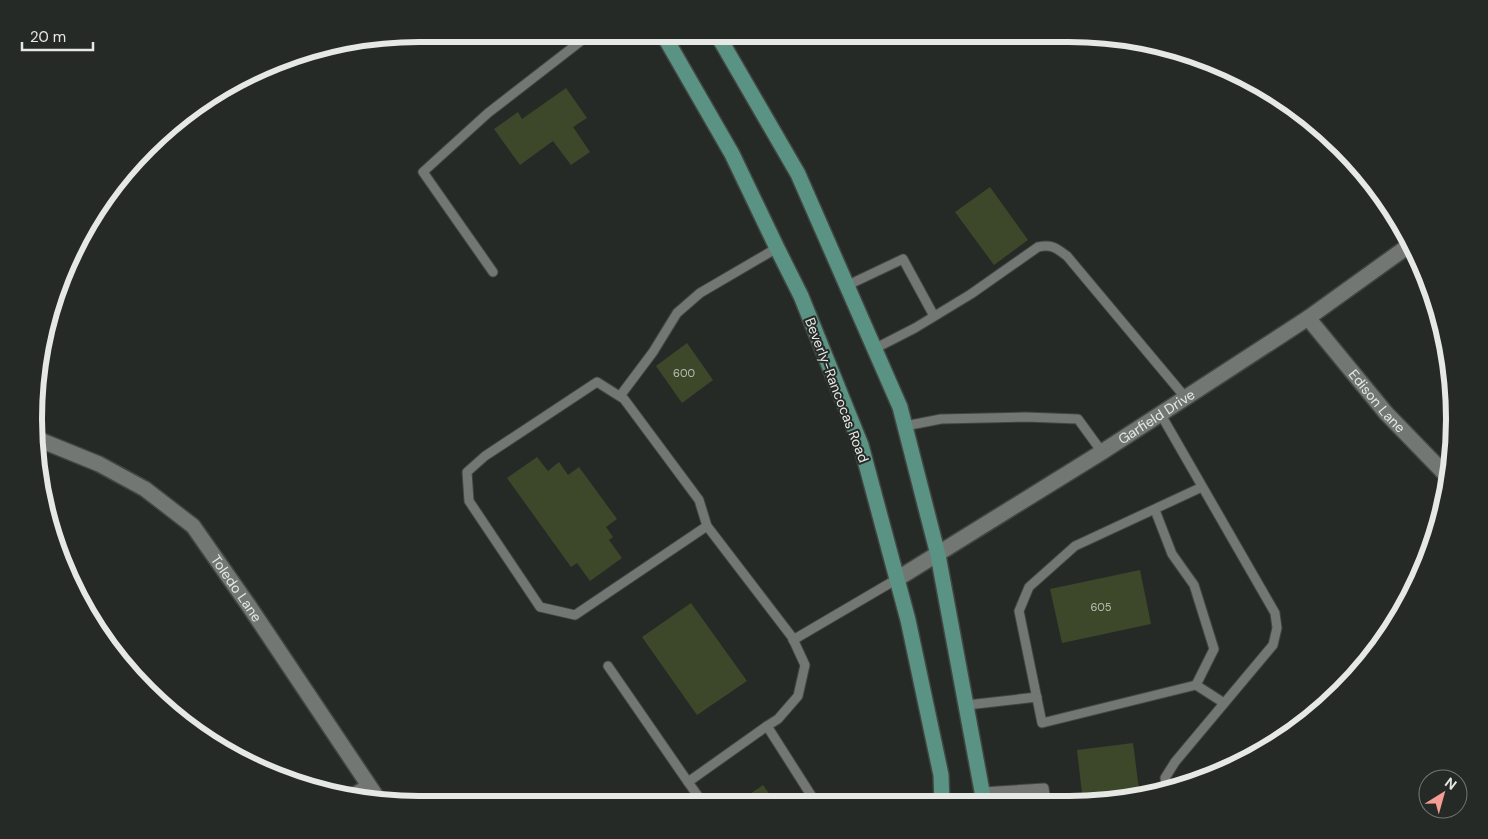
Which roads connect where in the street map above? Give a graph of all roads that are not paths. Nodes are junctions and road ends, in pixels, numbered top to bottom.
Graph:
1 (580, 42) edge
2 (668, 42) edge
3 (722, 42) edge
4 (777, 248) junction
5 (1405, 249) edge
6 (492, 272) dead end
7 (846, 286) junction
8 (934, 316) junction
9 (1308, 318) junction
10 (874, 349) junction
11 (620, 396) junction
12 (1185, 398) junction
13 (1160, 413) junction
14 (905, 426) junction
15 (43, 441) edge
16 (1102, 452) junction
17 (1442, 471) edge
18 (1202, 487) junction
19 (1155, 510) junction
20 (707, 526) junction
21 (938, 555) junction
22 (897, 580) junction
23 (793, 640) junction
24 (608, 666) dead end
25 (1196, 685) junction
26 (1037, 697) junction
27 (1224, 703) junction
28 (966, 705) junction
29 (767, 726) junction
30 (688, 782) junction
31 (1166, 784) edge
32 (369, 786) junction
33 (360, 791) edge
34 (374, 793) edge
35 (698, 796) edge
36 (812, 796) edge
37 (942, 796) edge
38 (983, 796) edge
39 (990, 796) edge
40 (1045, 796) edge

1 - 6 lane
2 - 4 main road, Beverly-Rancocas Road
3 - 7 main road
4 - 11 lane
4 - 22 main road, Beverly-Rancocas Road
5 - 9 street, Garfield Drive
7 - 8 lane
7 - 10 main road
8 - 10 lane
8 - 12 lane
9 - 12 street, Garfield Drive
9 - 17 street, Edison Lane
10 - 14 main road
11 - 20 lane
11 - 20 lane
12 - 13 street, Garfield Drive
13 - 16 street, Garfield Drive
13 - 18 lane
14 - 16 lane
14 - 21 main road
15 - 32 street, Toledo Lane
16 - 21 street, Garfield Drive
18 - 19 lane
18 - 27 lane
19 - 25 lane
19 - 26 lane
20 - 23 lane
21 - 22 street, Garfield Drive
21 - 28 main road
22 - 23 lane
22 - 37 main road, Beverly-Rancocas Road
23 - 29 lane
24 - 30 lane
25 - 26 lane
25 - 27 lane
26 - 28 lane
27 - 31 lane
28 - 38 main road
29 - 30 lane
29 - 36 lane
30 - 35 lane
32 - 33 street
32 - 34 street, Toledo Lane
39 - 40 lane

